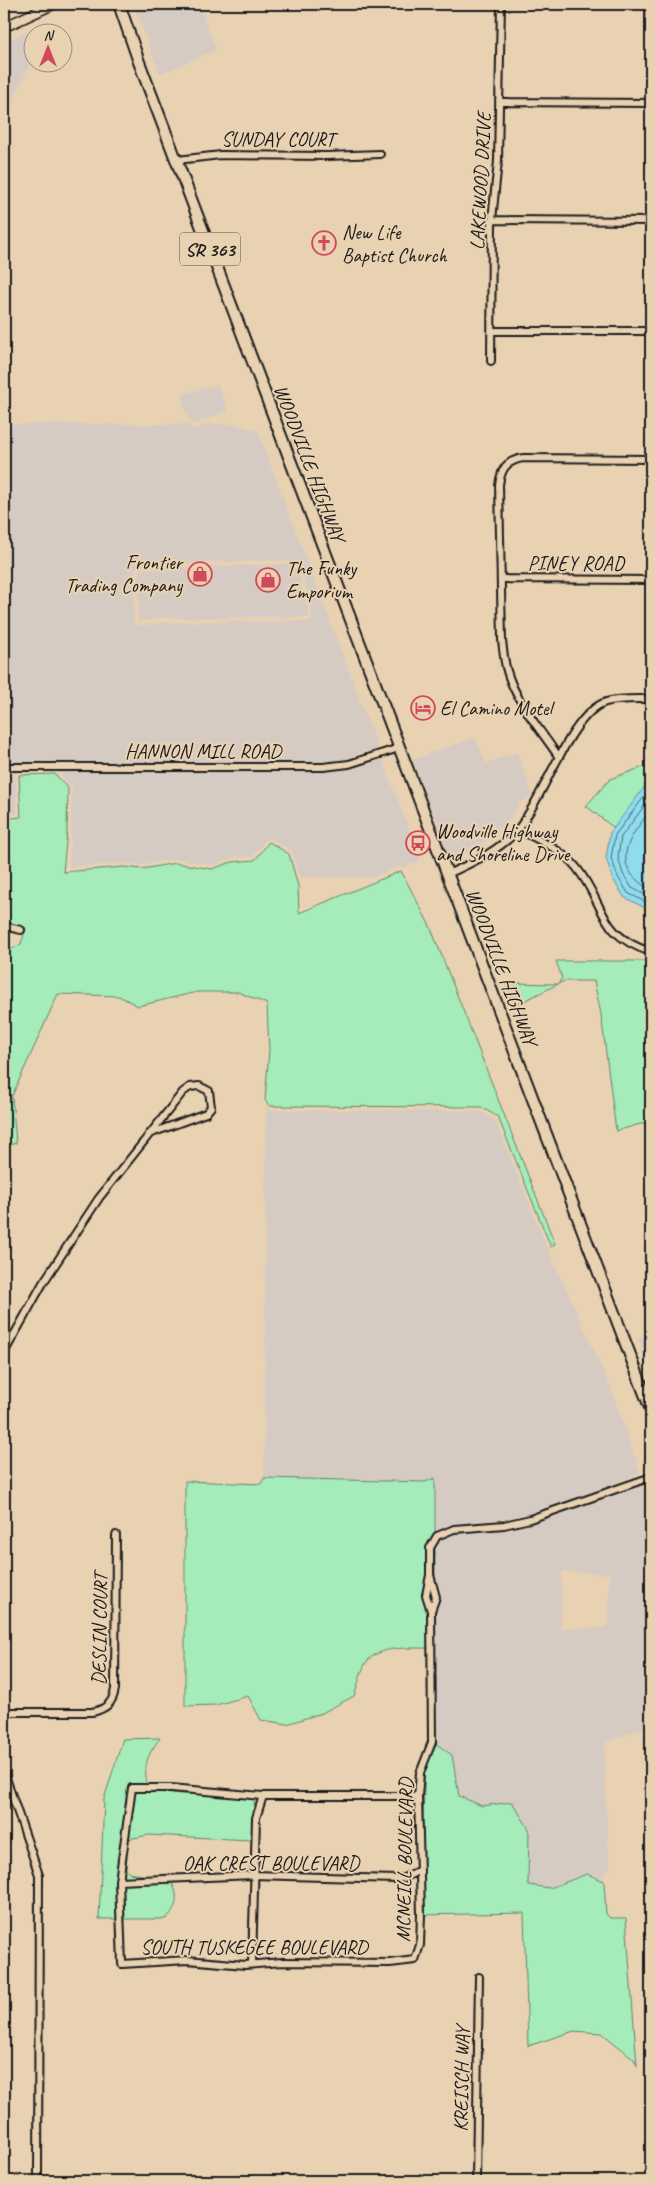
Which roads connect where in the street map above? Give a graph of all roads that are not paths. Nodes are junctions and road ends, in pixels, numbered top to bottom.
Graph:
1 (54, 4) edge
2 (119, 4) edge
3 (501, 4) edge
4 (4, 27) edge
5 (500, 102) junction
6 (651, 103) edge
7 (380, 154) dead end
8 (177, 160) junction
9 (492, 220) junction
10 (651, 221) edge
11 (491, 331) junction
12 (651, 331) edge
13 (491, 361) dead end
14 (651, 459) edge
15 (501, 578) junction
16 (651, 580) edge
17 (651, 699) edge
18 (399, 748) junction
19 (558, 756) junction
20 (4, 767) edge
21 (518, 829) junction
22 (448, 874) junction
23 (4, 926) edge
24 (21, 930) dead end
25 (651, 952) edge
26 (149, 1134) junction
27 (4, 1353) edge
28 (651, 1410) edge
29 (651, 1477) edge
30 (116, 1535) dead end
31 (4, 1712) edge
32 (4, 1772) edge
33 (263, 1796) junction
34 (418, 1796) junction
35 (420, 1870) junction
36 (253, 1875) junction
37 (119, 1881) junction
38 (416, 1960) joint
39 (252, 1964) junction
40 (479, 1977) dead end
41 (38, 2181) edge
42 (476, 2181) edge

1 - 4 main road
2 - 8 main road, WOODVILLE HIGHWAY / SR 363
3 - 5 street, LAKEWOOD DRIVE
5 - 6 street
5 - 9 street, LAKEWOOD DRIVE
7 - 8 street, SUNDAY COURT
8 - 18 main road, WOODVILLE HIGHWAY / SR 363
9 - 10 street
9 - 11 street, LAKEWOOD DRIVE
11 - 12 street
11 - 13 street, LAKEWOOD DRIVE
14 - 15 street
15 - 16 street, PINEY ROAD
15 - 19 street
17 - 19 street
18 - 20 street, HANNON MILL ROAD
18 - 22 main road, WOODVILLE HIGHWAY / SR 363
19 - 21 street
21 - 22 street
21 - 25 street
22 - 28 main road, WOODVILLE HIGHWAY / SR 363
23 - 24 street
26 - 26 street
26 - 27 street
29 - 34 street, MCNEILL BOULEVARD
30 - 31 street, DESLIN COURT
32 - 41 street
33 - 34 street
33 - 36 street
33 - 37 street
34 - 35 street, MCNEILL BOULEVARD
35 - 36 street, OAK CREST BOULEVARD
35 - 38 street, MCNEILL BOULEVARD
36 - 37 street, OAK CREST BOULEVARD
36 - 39 street
37 - 39 street, SOUTH TUSKEGEE BOULEVARD
38 - 39 street, SOUTH TUSKEGEE BOULEVARD
40 - 42 street, KREISCH WAY

